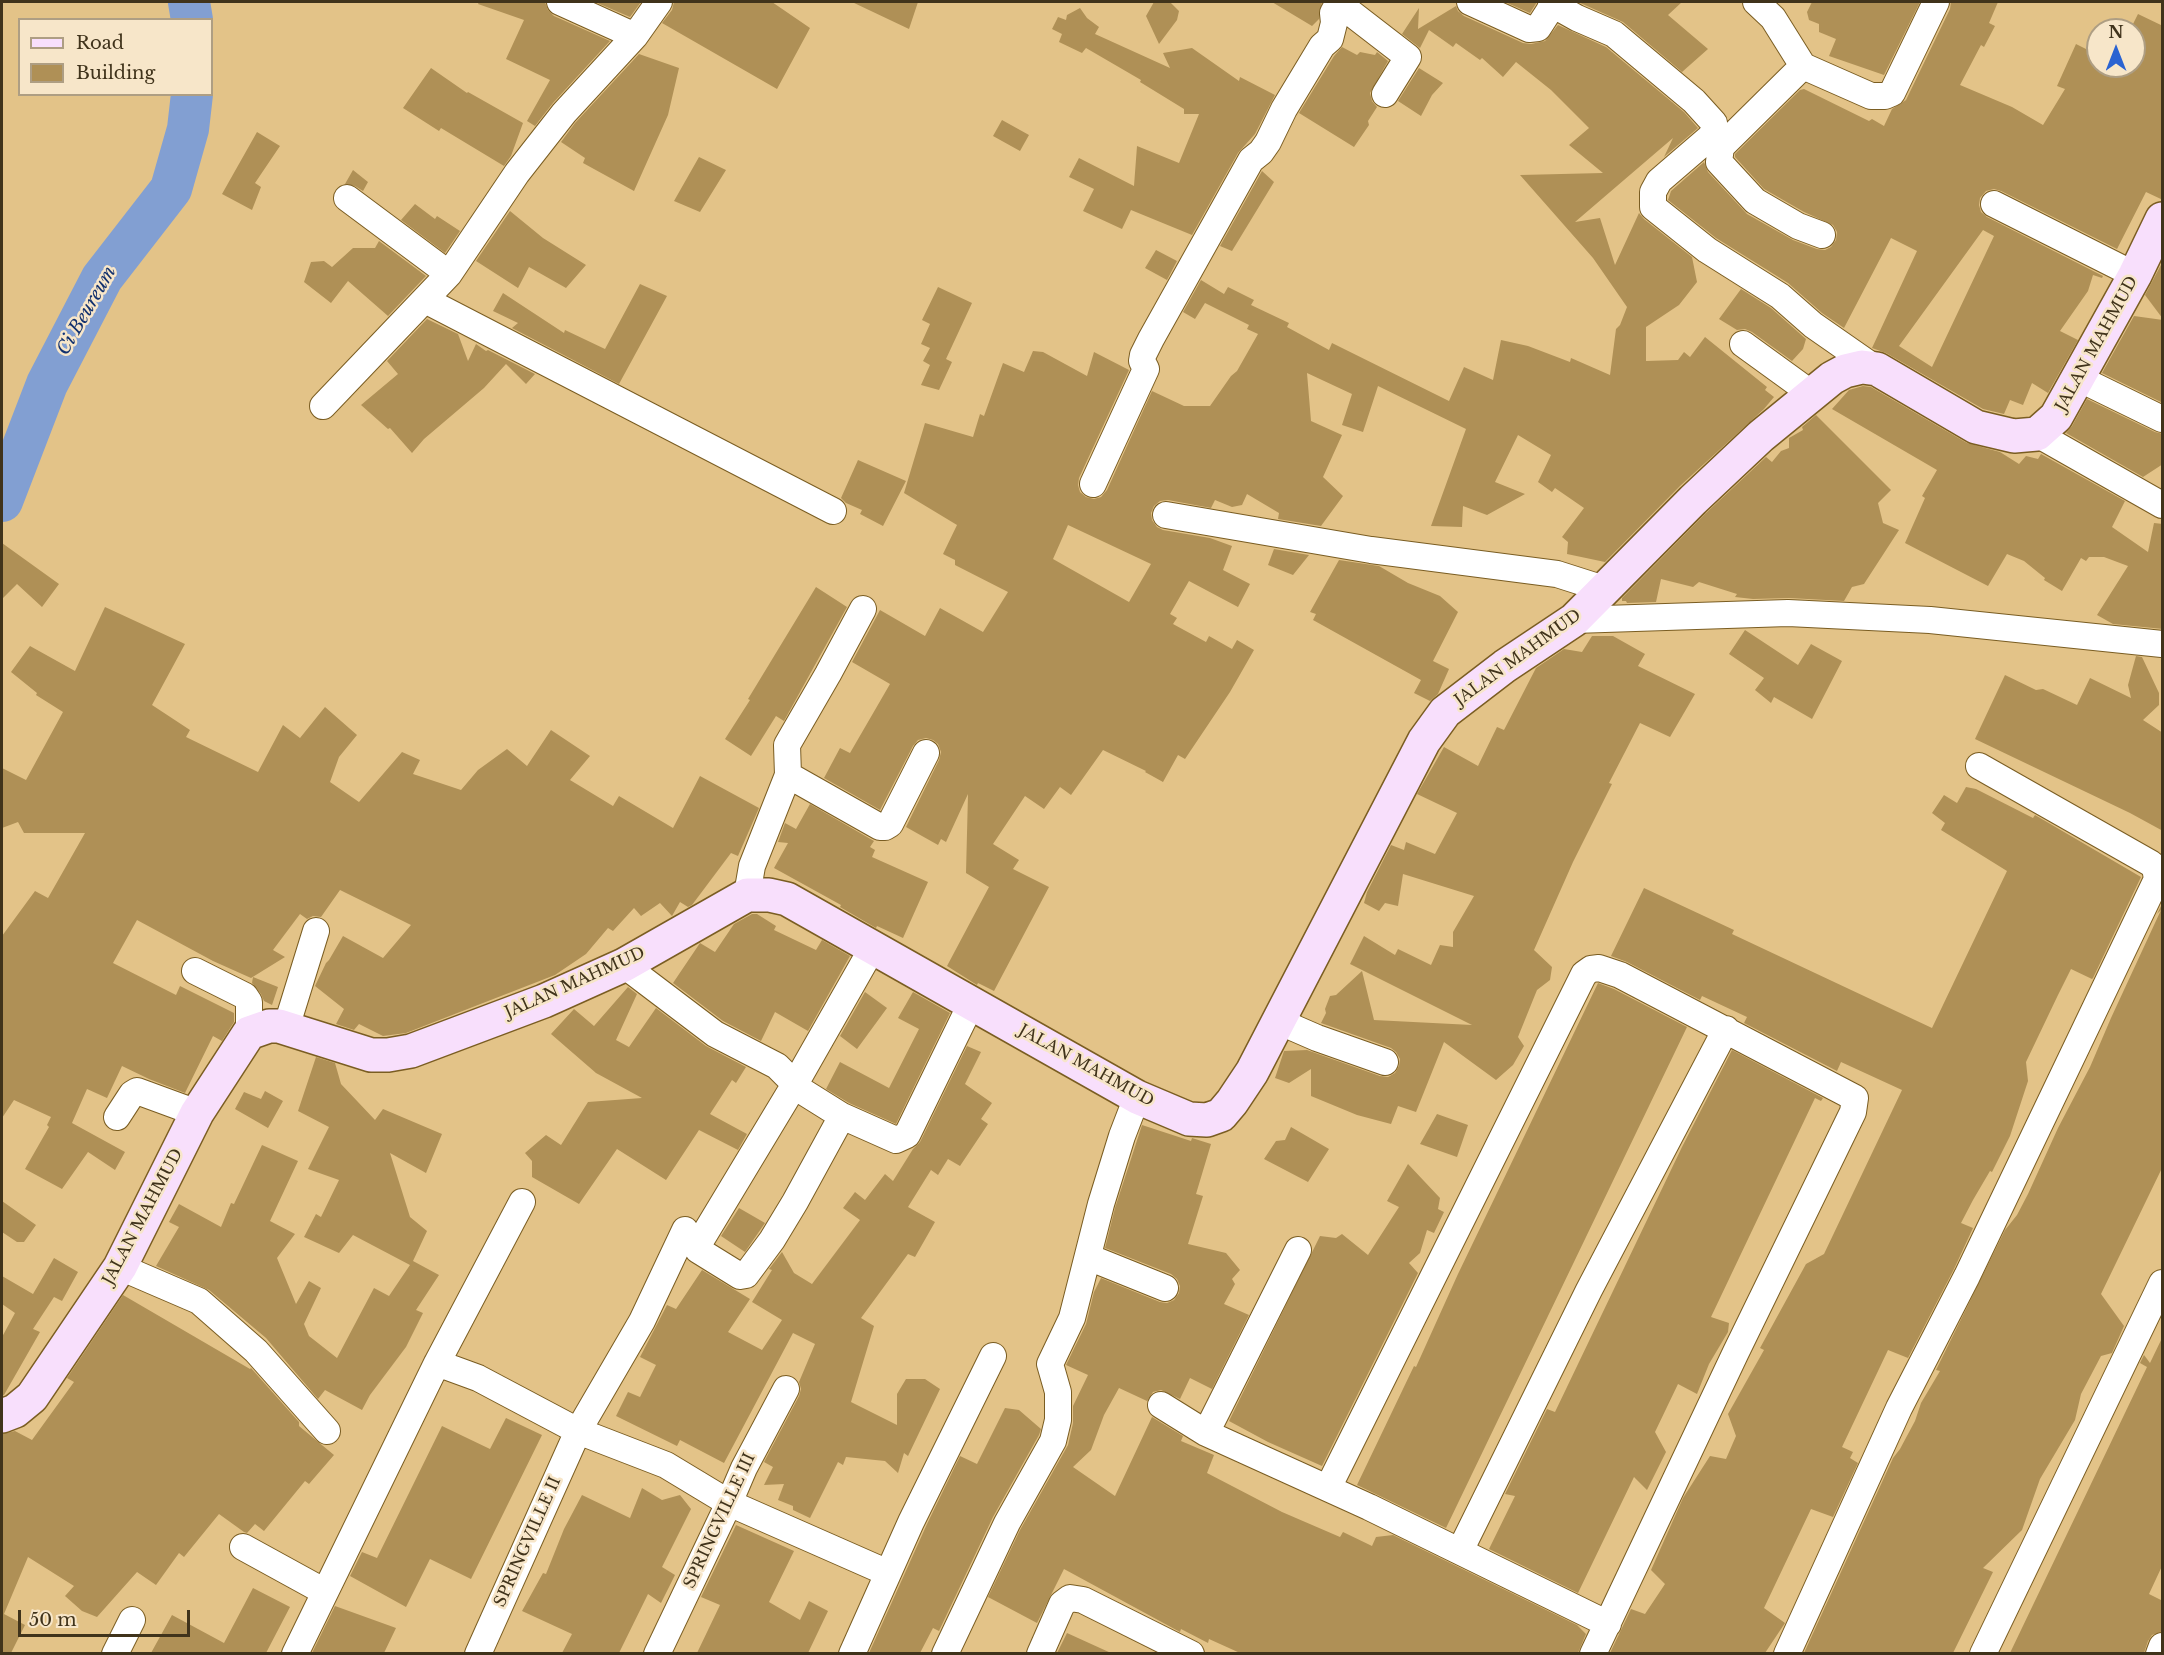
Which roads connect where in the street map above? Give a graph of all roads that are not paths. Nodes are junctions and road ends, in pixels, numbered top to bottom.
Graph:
1 (560, 2) edge
2 (659, 2) edge
3 (1338, 2) edge
4 (1470, 2) edge
5 (1936, 2) edge
6 (1552, 3) edge
7 (1771, 7) edge
8 (635, 36) junction
9 (1803, 66) junction
10 (1385, 94) dead end
11 (347, 198) dead end
12 (1994, 204) dead end
13 (2163, 219) edge
14 (1822, 235) dead end
15 (449, 274) junction
16 (2135, 275) junction
17 (425, 300) junction
18 (1743, 344) dead end
19 (1879, 371) junction
20 (2078, 378) junction
21 (1812, 394) junction
22 (323, 406) dead end
23 (2163, 419) edge
24 (2037, 434) junction
25 (1094, 484) dead end
26 (2163, 505) edge
27 (834, 511) dead end
28 (1166, 515) dead end
29 (1604, 590) junction
30 (863, 609) dead end
31 (1574, 620) junction
32 (2163, 644) edge
33 (926, 753) dead end
34 (1979, 766) dead end
35 (788, 775) junction
36 (747, 895) junction
37 (315, 931) dead end
38 (873, 947) junction
39 (624, 965) junction
40 (195, 971) dead end
41 (972, 1002) junction
42 (1280, 1019) junction
43 (286, 1028) junction
44 (1726, 1029) junction
45 (249, 1033) junction
46 (1385, 1062) dead end
47 (795, 1084) junction
48 (1137, 1097) junction
49 (197, 1113) junction
50 (842, 1116) junction
51 (117, 1117) dead end
52 (522, 1202) dead end
53 (685, 1230) dead end
54 (1298, 1250) dead end
55 (1088, 1257) junction
56 (120, 1267) junction
57 (2163, 1283) edge
58 (1165, 1288) dead end
59 (993, 1356) dead end
60 (437, 1363) junction
61 (786, 1389) dead end
62 (1161, 1405) dead end
63 (2, 1416) edge
64 (327, 1431) dead end
65 (578, 1431) junction
66 (1206, 1432) junction
67 (1328, 1488) junction
68 (729, 1503) junction
69 (243, 1547) dead end
70 (1460, 1551) junction
71 (888, 1574) junction
72 (326, 1592) junction
73 (132, 1620) dead end
74 (1608, 1624) junction
75 (2163, 1646) edge
76 (115, 1653) edge
77 (295, 1653) edge
78 (478, 1653) edge
79 (657, 1653) edge
80 (852, 1653) edge
81 (945, 1653) edge
82 (1040, 1653) edge
83 (1191, 1653) edge
84 (1593, 1653) edge
85 (1787, 1653) edge
86 (1983, 1653) edge
87 (2159, 1653) edge

1 - 8 street
2 - 8 street
3 - 10 street
3 - 25 street
4 - 6 street
5 - 9 street
6 - 19 street
7 - 9 street
8 - 15 street
9 - 14 street
11 - 15 street
12 - 16 street
13 - 16 street, JALAN MAHMUD
15 - 17 street
16 - 20 street, JALAN MAHMUD
17 - 22 street
17 - 27 street
18 - 21 street
19 - 21 street, JALAN MAHMUD
19 - 24 street, JALAN MAHMUD
20 - 23 street
20 - 24 street, JALAN MAHMUD
21 - 29 street, JALAN MAHMUD
24 - 26 street
28 - 29 street
29 - 31 street, JALAN MAHMUD
30 - 35 street
31 - 32 street
31 - 42 street, JALAN MAHMUD
33 - 35 street
34 - 85 street
35 - 36 street
36 - 38 street, JALAN MAHMUD
36 - 39 street, JALAN MAHMUD
37 - 43 street
38 - 41 street, JALAN MAHMUD
38 - 47 street
39 - 43 street, JALAN MAHMUD
39 - 47 street
40 - 45 street
41 - 48 street, JALAN MAHMUD
41 - 50 street
42 - 46 street
42 - 48 street, JALAN MAHMUD
43 - 45 street, JALAN MAHMUD
44 - 67 street
44 - 70 street
44 - 74 street
45 - 49 street, JALAN MAHMUD
47 - 50 street
47 - 50 street
48 - 55 street
49 - 51 street
49 - 56 street, JALAN MAHMUD
52 - 60 street
53 - 65 street, SPRINGVILLE II
54 - 66 street
55 - 58 street
55 - 81 street
56 - 63 street, JALAN MAHMUD
56 - 64 street
57 - 86 street
59 - 71 street
60 - 65 street
60 - 72 street
61 - 68 street, SPRINGVILLE III
62 - 66 street
65 - 68 street
65 - 78 street, SPRINGVILLE II
66 - 67 street
67 - 70 street
68 - 71 street
68 - 79 street, SPRINGVILLE III
69 - 72 street
70 - 74 street
71 - 80 street
72 - 77 street
73 - 76 street
74 - 84 street
75 - 87 street
82 - 83 street

